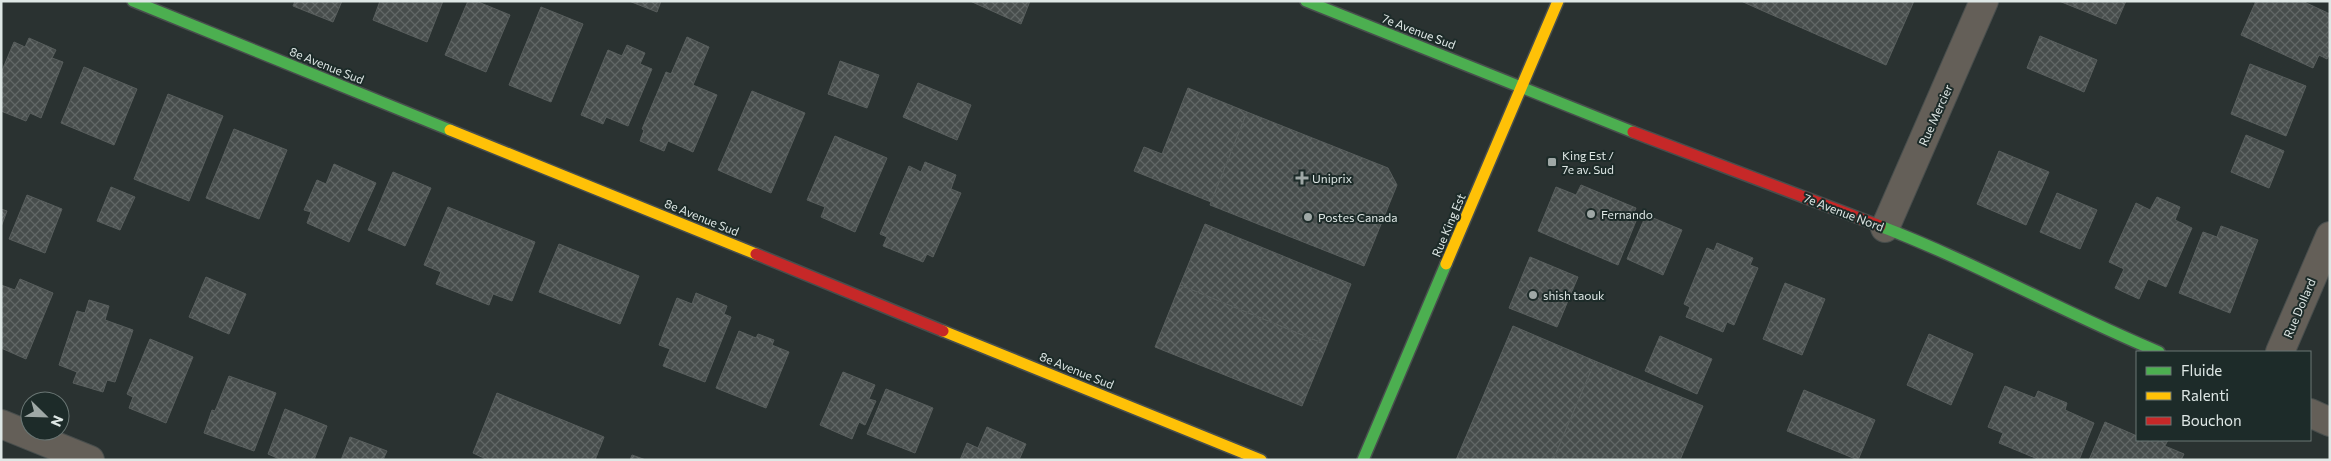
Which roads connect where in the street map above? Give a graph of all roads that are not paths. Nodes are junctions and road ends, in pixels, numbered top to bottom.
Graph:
1 (133, 1) edge
2 (1306, 1) edge
3 (1558, 1) edge
4 (1984, 1) edge
5 (1522, 86) junction
6 (1885, 228) junction
7 (2330, 236) edge
8 (2157, 351) edge
9 (2280, 351) edge
10 (2311, 413) edge
11 (2330, 422) edge
12 (1, 424) edge
13 (90, 460) edge
14 (1261, 460) edge
15 (1362, 460) edge

1 - 14 street, 8e Avenue Sud
2 - 5 street, 7e Avenue Sud
3 - 5 street, Rue King Est
4 - 6 street, Rue Mercier
5 - 6 street, 7e Avenue Nord
5 - 15 street, Rue King Est
6 - 8 street, 7e Avenue Nord
7 - 9 street, Rue Dollard
10 - 11 street
12 - 13 street

